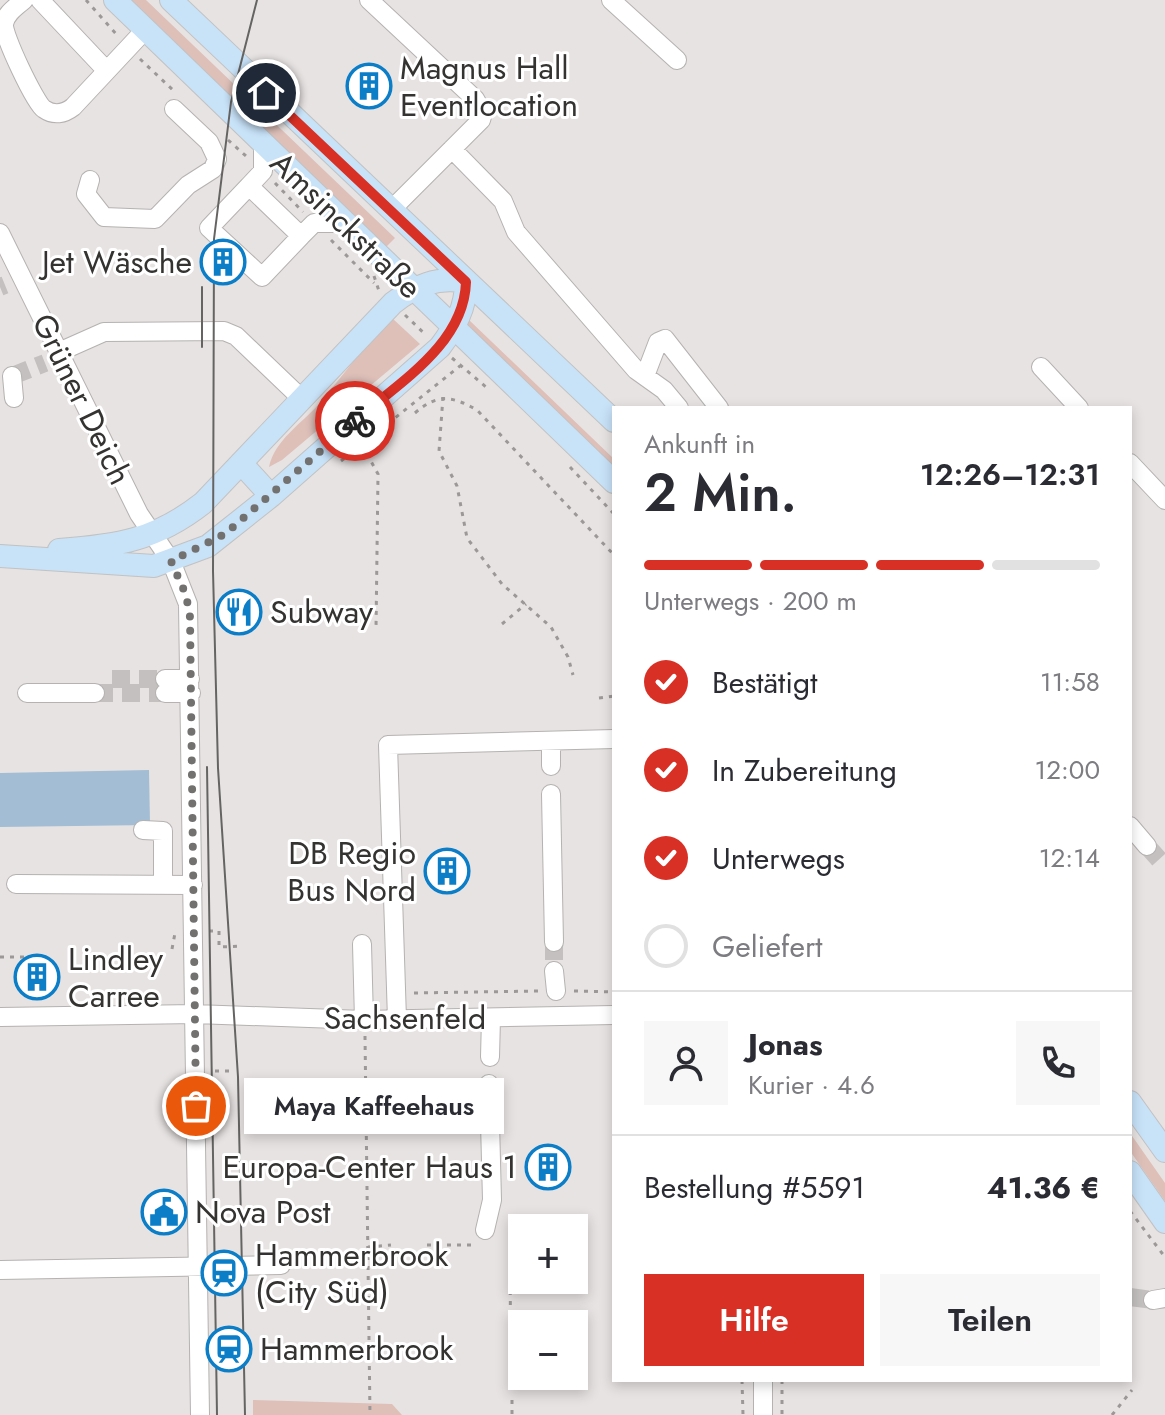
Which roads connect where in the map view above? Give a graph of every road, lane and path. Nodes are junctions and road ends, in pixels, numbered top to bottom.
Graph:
1 (24, 0) edge
2 (40, 0) edge
3 (86, 0) edge
4 (115, 0) edge
5 (171, 0) edge
6 (369, 0) edge
7 (611, 0) edge
8 (2, 21) edge
9 (145, 30) junction
10 (127, 47) junction
11 (677, 60) dead end
12 (106, 70) junction
13 (179, 105) joint
14 (217, 130) dead end
15 (263, 146) junction
16 (452, 149) junction
17 (263, 171) junction
18 (90, 180) dead end
19 (249, 186) junction
20 (391, 210) junction
21 (344, 223) junction
22 (308, 230) junction
23 (0, 233) edge
24 (466, 282) junction
25 (374, 283) dead end
26 (412, 288) junction
27 (454, 328) junction
28 (440, 347) junction
29 (54, 357) junction
30 (461, 366) junction
31 (1041, 367) dead end
32 (641, 373) junction
33 (12, 376) dead end
34 (490, 390) dead end
35 (443, 397) junction
36 (14, 398) dead end
37 (302, 399) junction
38 (677, 406) edge
39 (717, 406) edge
40 (1077, 406) edge
41 (415, 413) dead end
42 (612, 419) edge
43 (362, 445) junction
44 (560, 458) dead end
45 (340, 462) dead end
46 (241, 463) junction
47 (1132, 465) edge
48 (612, 480) edge
49 (271, 496) junction
50 (1165, 500) edge
51 (612, 512) edge
52 (154, 535) junction
53 (612, 553) edge
54 (0, 555) edge
55 (171, 561) junction
56 (526, 604) junction
57 (502, 624) dead end
58 (376, 629) dead end
59 (573, 675) dead end
60 (165, 686) tunnel mouth
61 (190, 686) junction
62 (27, 693) dead end
63 (95, 693) tunnel mouth
64 (612, 696) edge
65 (599, 698) dead end
66 (612, 739) edge
67 (551, 741) junction
68 (551, 766) dead end
69 (551, 794) dead end
70 (1132, 828) edge
71 (143, 830) dead end
72 (1147, 846) tunnel mouth
73 (16, 884) dead end
74 (163, 884) junction
75 (193, 885) junction
76 (205, 931) dead end
77 (175, 932) dead end
78 (554, 942) tunnel mouth
79 (362, 944) dead end
80 (242, 946) dead end
81 (172, 949) dead end
82 (0, 957) edge
83 (46, 957) dead end
84 (554, 971) tunnel mouth
85 (556, 991) junction
86 (612, 992) edge
87 (410, 993) dead end
88 (195, 1014) junction
89 (612, 1015) edge
90 (0, 1017) edge
91 (491, 1018) junction
92 (397, 1019) junction
93 (364, 1020) junction
94 (490, 1057) dead end
95 (222, 1066) dead end
96 (215, 1071) dead end
97 (222, 1071) junction
98 (233, 1071) dead end
99 (489, 1084) dead end
100 (1132, 1105) edge
101 (1165, 1151) edge
102 (1132, 1175) edge
103 (1132, 1214) edge
104 (1165, 1222) edge
105 (485, 1230) joint
106 (391, 1245) dead end
107 (427, 1245) dead end
108 (368, 1247) junction
109 (1165, 1257) edge
110 (281, 1265) dead end
111 (198, 1268) junction
112 (0, 1270) edge
113 (742, 1382) edge
114 (763, 1382) edge
115 (782, 1382) edge
116 (1132, 1390) dead end
117 (512, 1400) dead end
118 (200, 1415) edge
119 (370, 1415) edge
120 (512, 1415) edge
121 (743, 1415) edge
122 (763, 1415) edge
123 (782, 1415) edge
124 (1112, 1415) edge

1 - 8 street
2 - 12 street
3 - 10 path
4 - 9 main road, Amsinckstraße
5 - 20 main road, Amsinckstraße
6 - 16 street
7 - 11 street
8 - 12 street
9 - 10 street
9 - 15 main road, Amsinckstraße
10 - 12 street
10 - 13 path
13 - 18 street
14 - 17 path
15 - 17 street
15 - 21 main road, Amsinckstraße
16 - 20 street
16 - 32 street
17 - 19 street
17 - 22 path
19 - 22 street
19 - 22 street
20 - 24 main road, Amsinckstraße
21 - 22 street
21 - 26 main road, Amsinckstraße
22 - 25 path
23 - 29 street, Grüner Deich
24 - 26 main road
24 - 27 main road
24 - 42 main road, Amsinckstraße
26 - 27 main road, Amsinckstraße
26 - 37 main road
27 - 28 main road
27 - 48 main road, Amsinckstraße
28 - 30 path
28 - 49 main road
29 - 37 street
29 - 52 street, Grüner Deich
30 - 34 path
30 - 43 path
31 - 40 street
32 - 38 street
32 - 39 street
33 - 36 street
35 - 41 path
35 - 53 path
35 - 56 path
37 - 46 main road
43 - 45 path
43 - 58 path
44 - 51 path
46 - 49 main road
46 - 52 main road
47 - 50 street
49 - 55 main road
52 - 54 main road
52 - 55 street, Grüner Deich
54 - 55 main road
55 - 61 street, Grüner Deich
56 - 57 path
56 - 59 path
60 - 61 street
61 - 75 street, Grüner Deich
62 - 63 street
64 - 65 path
66 - 67 street
67 - 68 street
67 - 92 street
69 - 78 street
70 - 72 street
71 - 74 street
73 - 74 street
74 - 75 street
75 - 88 street, Grüner Deich
76 - 80 path
77 - 81 path
79 - 93 street
82 - 83 path
84 - 85 street
85 - 86 path
85 - 87 path
88 - 90 street, Sachsenfeld
88 - 93 street, Sachsenfeld
88 - 111 street, Grüner Deich
89 - 91 street, Sachsenfeld
91 - 92 street, Sachsenfeld
91 - 94 street
92 - 93 street, Sachsenfeld
93 - 108 path
95 - 97 path
96 - 97 path
97 - 98 path
99 - 105 street
100 - 101 main road
102 - 104 main road
103 - 109 path
105 - 107 path
106 - 108 path
108 - 119 path
110 - 111 street
111 - 112 street
111 - 118 street, Grüner Deich
113 - 121 path
114 - 122 street
115 - 123 path
116 - 124 path
117 - 120 path

